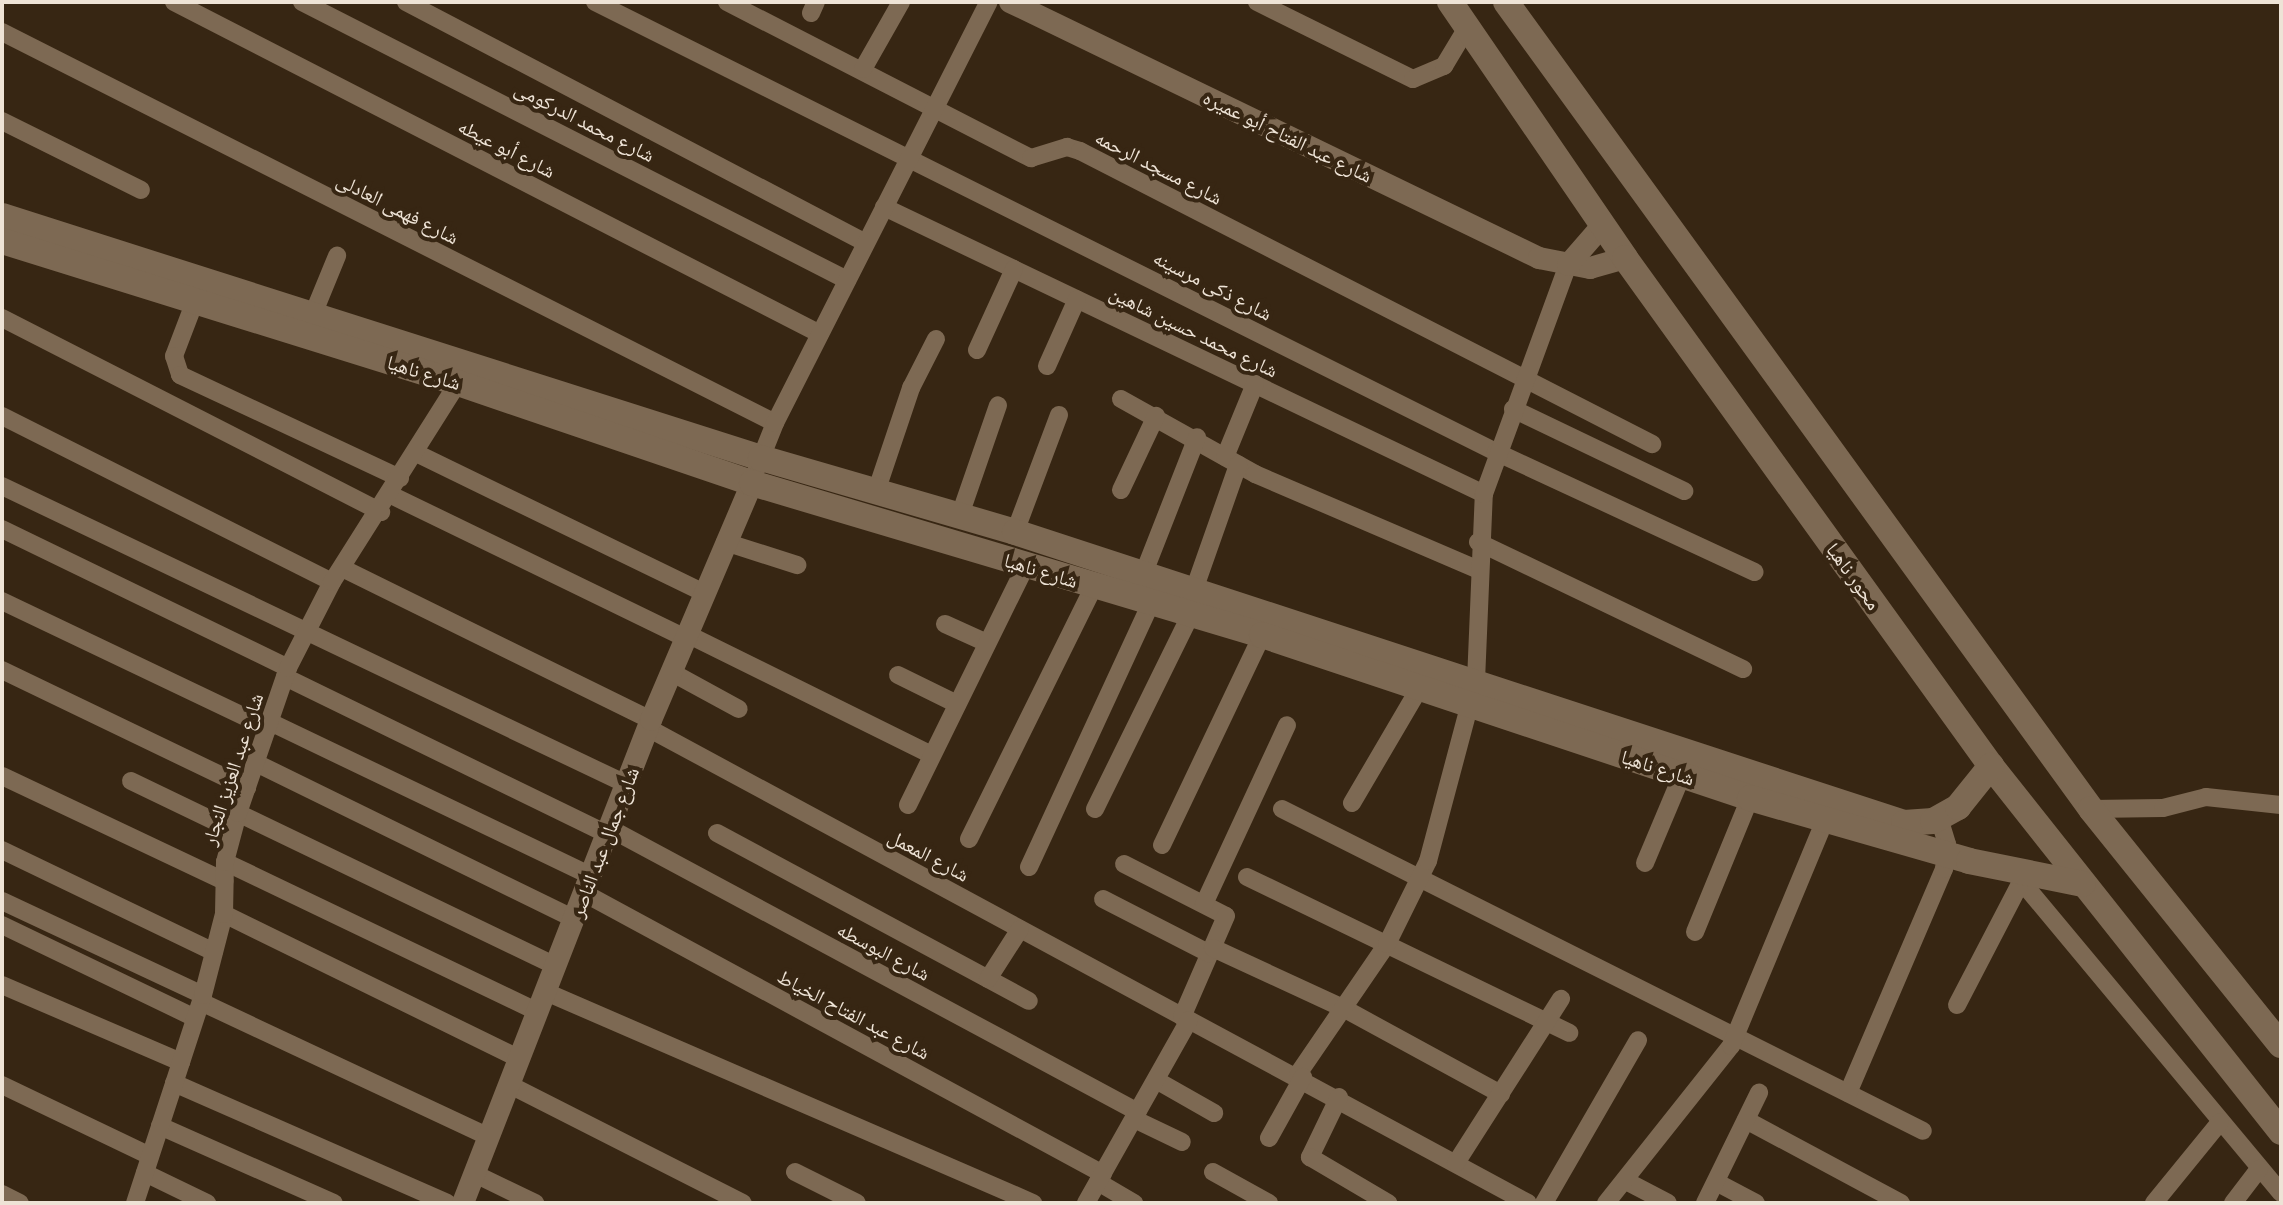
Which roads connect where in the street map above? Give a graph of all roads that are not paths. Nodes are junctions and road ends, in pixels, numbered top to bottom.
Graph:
1 (174, 2) edge
2 (302, 2) edge
3 (406, 2) edge
4 (595, 2) edge
5 (901, 2) edge
6 (989, 2) edge
7 (1010, 2) edge
8 (1257, 2) edge
9 (1450, 2) edge
10 (1506, 2) edge
11 (736, 4) edge
12 (1468, 26) junction
13 (2, 32) edge
14 (863, 69) junction
15 (936, 105) junction
16 (2, 121) edge
17 (911, 156) junction
18 (141, 190) dead end
19 (884, 207) junction
20 (2, 216) edge
21 (1602, 226) junction
22 (2, 241) edge
23 (866, 243) junction
24 (337, 256) dead end
25 (1625, 258) junction
26 (1568, 265) junction
27 (1014, 269) junction
28 (847, 280) junction
29 (1077, 299) junction
30 (195, 301) junction
31 (314, 312) junction
32 (2, 318) edge
33 (820, 334) junction
34 (936, 339) dead end
35 (977, 350) dead end
36 (1047, 366) dead end
37 (1525, 382) junction
38 (458, 383) junction
39 (1255, 384) junction
40 (1121, 399) dead end
41 (998, 405) dead end
42 (1513, 409) junction
43 (1059, 415) dead end
44 (2, 416) edge
45 (1156, 416) junction
46 (775, 423) junction
47 (1197, 437) junction
48 (1652, 444) dead end
49 (1496, 452) junction
50 (416, 453) junction
51 (761, 458) junction
52 (1232, 461) junction
53 (400, 478) junction
54 (752, 483) junction
55 (2, 486) edge
56 (877, 489) junction
57 (1121, 490) dead end
58 (1684, 491) dead end
59 (1484, 494) junction
60 (391, 495) junction
61 (381, 512) junction
62 (960, 515) junction
63 (2, 529) edge
64 (1015, 532) junction
65 (725, 542) junction
66 (1478, 542) junction
67 (797, 565) dead end
68 (1026, 565) junction
69 (1477, 569) junction
70 (1754, 572) dead end
71 (337, 575) junction
72 (1143, 575) junction
73 (1094, 586) junction
74 (704, 593) junction
75 (2, 601) edge
76 (1192, 602) junction
77 (1151, 603) junction
78 (945, 624) dead end
79 (305, 634) junction
80 (1262, 635) junction
81 (686, 636) junction
82 (987, 643) junction
83 (1743, 669) dead end
84 (2, 670) edge
85 (671, 672) junction
86 (287, 673) junction
87 (898, 675) dead end
88 (1419, 689) junction
89 (1473, 693) junction
90 (957, 704) junction
91 (739, 709) dead end
92 (649, 724) junction
93 (269, 725) junction
94 (1287, 725) dead end
95 (932, 755) junction
96 (256, 763) junction
97 (1991, 766) junction
98 (1682, 775) junction
99 (2, 776) edge
100 (131, 781) dead end
101 (626, 784) junction
102 (247, 788) junction
103 (1750, 798) junction
104 (1352, 803) dead end
105 (908, 805) dead end
106 (2281, 805) edge
107 (1095, 809) dead end
108 (1282, 809) dead end
109 (2091, 809) junction
110 (1829, 810) junction
111 (1939, 818) junction
112 (236, 821) junction
113 (608, 831) junction
114 (717, 833) dead end
115 (969, 839) dead end
116 (1162, 845) dead end
117 (2, 850) edge
118 (1948, 856) junction
119 (225, 862) junction
120 (1645, 863) dead end
121 (1124, 864) dead end
122 (1029, 867) dead end
123 (2017, 876) junction
124 (1247, 877) dead end
125 (1422, 877) junction
126 (224, 881) junction
127 (588, 884) junction
128 (2083, 884) junction
129 (1103, 899) dead end
130 (2, 901) edge
131 (1204, 904) junction
132 (224, 914) junction
133 (575, 919) junction
134 (2, 925) edge
135 (1020, 929) junction
136 (1695, 932) dead end
137 (1387, 944) junction
138 (1211, 951) junction
139 (214, 952) junction
140 (556, 966) junction
141 (988, 979) junction
142 (2, 985) edge
143 (1561, 999) dead end
144 (1029, 1001) dead end
145 (542, 1002) junction
146 (200, 1005) junction
147 (1957, 1005) dead end
148 (1343, 1008) junction
149 (1185, 1018) junction
150 (1546, 1023) junction
151 (1569, 1033) dead end
152 (1736, 1037) junction
153 (1638, 1040) dead end
154 (2281, 1045) edge
155 (520, 1059) junction
156 (181, 1062) junction
157 (1301, 1076) junction
158 (1156, 1080) junction
159 (174, 1083) junction
160 (2, 1085) edge
161 (510, 1085) junction
162 (1759, 1093) dead end
163 (1848, 1093) junction
164 (1501, 1094) junction
165 (1339, 1097) junction
166 (1214, 1113) dead end
167 (1136, 1116) junction
168 (1746, 1120) junction
169 (2220, 1122) junction
170 (160, 1126) junction
171 (1923, 1131) dead end
172 (2281, 1132) edge
173 (489, 1137) junction
174 (1269, 1138) dead end
175 (1182, 1142) dead end
176 (1456, 1163) junction
177 (147, 1164) junction
178 (2259, 1169) junction
179 (795, 1172) dead end
180 (1213, 1172) dead end
181 (475, 1174) junction
182 (1101, 1178) junction
183 (1626, 1181) junction
184 (1716, 1182) junction
185 (2281, 1193) edge
186 (2, 1194) edge
187 (845, 1200) edge
188 (20, 1203) edge
189 (135, 1203) edge
190 (207, 1203) edge
191 (334, 1203) edge
192 (447, 1203) edge
193 (463, 1203) edge
194 (535, 1203) edge
195 (743, 1203) edge
196 (1033, 1203) edge
197 (1086, 1203) edge
198 (1134, 1203) edge
199 (1269, 1203) edge
200 (1388, 1203) edge
201 (1528, 1203) edge
202 (1544, 1203) edge
203 (1606, 1203) edge
204 (1668, 1203) edge
205 (1705, 1203) edge
206 (1756, 1203) edge
207 (1901, 1203) edge
208 (2154, 1203) edge
209 (2233, 1203) edge

1 - 33 street, شارع أبو عيطه
2 - 28 street, شارع محمد الدركومى
3 - 23 street
4 - 17 street, شارع ذكى مرسينه
5 - 14 street
6 - 15 street
7 - 26 street, شارع عبد الفتاح أبو عميره
8 - 12 street
9 - 12 main road, محور ناهيا
10 - 109 main road
11 - 14 street, شارع مسجد الرحمه
12 - 21 main road, محور ناهيا
13 - 46 street, شارع فهمى العادلى
14 - 15 street, شارع مسجد الرحمه
15 - 17 street
15 - 37 street, شارع مسجد الرحمه
16 - 18 street
17 - 19 street
17 - 49 street, شارع ذكى مرسينه
19 - 23 street
19 - 27 street, شارع محمد حسين شاهين
20 - 31 main road, شارع ناهيا
21 - 25 main road, محور ناهيا
21 - 26 street
22 - 30 main road, شارع ناهيا
23 - 28 street
24 - 31 street
25 - 26 street, شارع عبد الفتاح أبو عميره
25 - 97 main road, محور ناهيا
26 - 37 street
27 - 29 street, شارع محمد حسين شاهين
27 - 35 street
28 - 33 street
29 - 36 street
29 - 39 street, شارع محمد حسين شاهين
30 - 38 main road, شارع ناهيا
30 - 53 street
31 - 51 main road, شارع ناهيا
32 - 61 street
33 - 46 street
34 - 56 street
37 - 42 street
37 - 48 street, شارع مسجد الرحمه
38 - 50 street, شارع عبد العزيز النجار
38 - 54 main road, شارع ناهيا
39 - 52 street
39 - 59 street, شارع محمد حسين شاهين
40 - 45 street
41 - 62 street
42 - 49 street
42 - 58 street
43 - 64 street
44 - 71 street, شارع المعمل
45 - 47 street
45 - 57 street
46 - 51 street
47 - 52 street
47 - 72 street
49 - 59 street
49 - 70 street, شارع ذكى مرسينه
50 - 53 street, شارع عبد العزيز النجار
50 - 74 street
51 - 54 street
51 - 56 main road, شارع ناهيا
52 - 69 street
52 - 76 street
53 - 60 street, شارع عبد العزيز النجار
54 - 65 street, شارع جمال عبد الناصر
54 - 68 main road, شارع ناهيا
55 - 79 street
56 - 62 main road, شارع ناهيا
59 - 66 street
60 - 61 street, شارع عبد العزيز النجار
60 - 81 street
61 - 71 street, شارع عبد العزيز النجار
62 - 64 main road, شارع ناهيا
63 - 86 street, شارع البوسطه
64 - 72 main road, شارع ناهيا
65 - 67 street
65 - 74 street, شارع جمال عبد الناصر
66 - 69 street
66 - 83 street
68 - 73 main road, شارع ناهيا
68 - 82 street
69 - 89 street
71 - 79 street, شارع عبد العزيز النجار
71 - 92 street, شارع المعمل
72 - 76 main road, شارع ناهيا
73 - 77 main road, شارع ناهيا
73 - 115 street
74 - 81 street, شارع جمال عبد الناصر
75 - 93 street, شارع عبد الفتاح الخياط
76 - 77 main road, شارع ناهيا
76 - 80 main road, شارع ناهيا
76 - 89 main road, شارع ناهيا
76 - 107 street
77 - 122 street
78 - 82 street
79 - 86 street, شارع عبد العزيز النجار
79 - 101 street
80 - 88 main road, شارع ناهيا
80 - 116 street
81 - 85 street, شارع جمال عبد الناصر
81 - 95 street
82 - 90 street
84 - 102 street
85 - 91 street
85 - 92 street, شارع جمال عبد الناصر
86 - 93 street, شارع عبد العزيز النجار
86 - 113 street, شارع البوسطه
87 - 90 street
88 - 89 main road, شارع ناهيا
88 - 104 street
89 - 98 main road, شارع ناهيا
89 - 110 main road, شارع ناهيا
89 - 125 street
90 - 95 street
92 - 101 street, شارع جمال عبد الناصر
92 - 135 street, شارع المعمل
93 - 96 street, شارع عبد العزيز النجار
93 - 127 street, شارع عبد الفتاح الخياط
94 - 131 street
95 - 105 street
96 - 102 street, شارع عبد العزيز النجار
96 - 133 street
97 - 111 main road
97 - 128 main road, محور ناهيا
98 - 103 main road, شارع ناهيا
98 - 120 street
99 - 126 street
100 - 112 street
101 - 113 street, شارع جمال عبد الناصر
102 - 112 street, شارع عبد العزيز النجار
103 - 110 main road, شارع ناهيا
103 - 136 street
106 - 109 street
108 - 125 street
109 - 154 main road
110 - 111 main road, شارع ناهيا
110 - 118 main road, شارع ناهيا
110 - 152 street
111 - 118 street
112 - 119 street, شارع عبد العزيز النجار
112 - 140 street
113 - 127 street, شارع جمال عبد الناصر
113 - 167 street, شارع البوسطه
114 - 141 street
117 - 139 street
118 - 123 main road, شارع ناهيا
118 - 163 street
119 - 126 street, شارع عبد العزيز النجار
119 - 145 street
121 - 131 street
123 - 128 main road, شارع ناهيا
123 - 147 street
123 - 169 street
124 - 137 street
125 - 137 street
125 - 152 street
126 - 132 street, شارع عبد العزيز النجار
127 - 133 street, شارع جمال عبد الناصر
127 - 182 street, شارع عبد الفتاح الخياط
128 - 172 main road, محور ناهيا
129 - 138 street
130 - 146 street
131 - 138 street
132 - 139 street, شارع عبد العزيز النجار
132 - 155 street
133 - 140 street, شارع جمال عبد الناصر
134 - 146 street
135 - 141 street
135 - 149 street, شارع المعمل
137 - 148 street
137 - 150 street
138 - 148 street
138 - 149 street
139 - 146 street, شارع عبد العزيز النجار
140 - 145 street, شارع جمال عبد الناصر
141 - 144 street
142 - 156 street
143 - 150 street
145 - 155 street, شارع جمال عبد الناصر
145 - 196 street
146 - 156 street, شارع عبد العزيز النجار
146 - 173 street
148 - 157 street
148 - 164 street
149 - 157 street, شارع المعمل
149 - 158 street
150 - 151 street
150 - 164 street
152 - 163 street
152 - 183 street
153 - 202 street
155 - 161 street, شارع جمال عبد الناصر
156 - 159 street, شارع عبد العزيز النجار
157 - 165 street, شارع المعمل
157 - 174 street
158 - 166 street
158 - 167 street
159 - 170 street, شارع عبد العزيز النجار
159 - 192 street
160 - 177 street
161 - 173 street, شارع جمال عبد الناصر
161 - 195 street
162 - 168 street
163 - 171 street
164 - 176 street
165 - 176 street, شارع المعمل
165 - 200 street
167 - 175 street, شارع البوسطه
167 - 182 street
168 - 184 street
168 - 207 street
169 - 178 street
169 - 208 street
170 - 177 street, شارع عبد العزيز النجار
170 - 191 street
173 - 181 street, شارع جمال عبد الناصر
176 - 201 street, شارع المعمل
177 - 189 street, شارع عبد العزيز النجار
177 - 190 street
178 - 185 street
178 - 209 street
179 - 187 street
180 - 199 street
181 - 193 street, شارع جمال عبد الناصر
181 - 194 street
182 - 197 street
182 - 198 street, شارع عبد الفتاح الخياط
183 - 203 street
183 - 204 street
184 - 205 street
184 - 206 street
186 - 188 street

